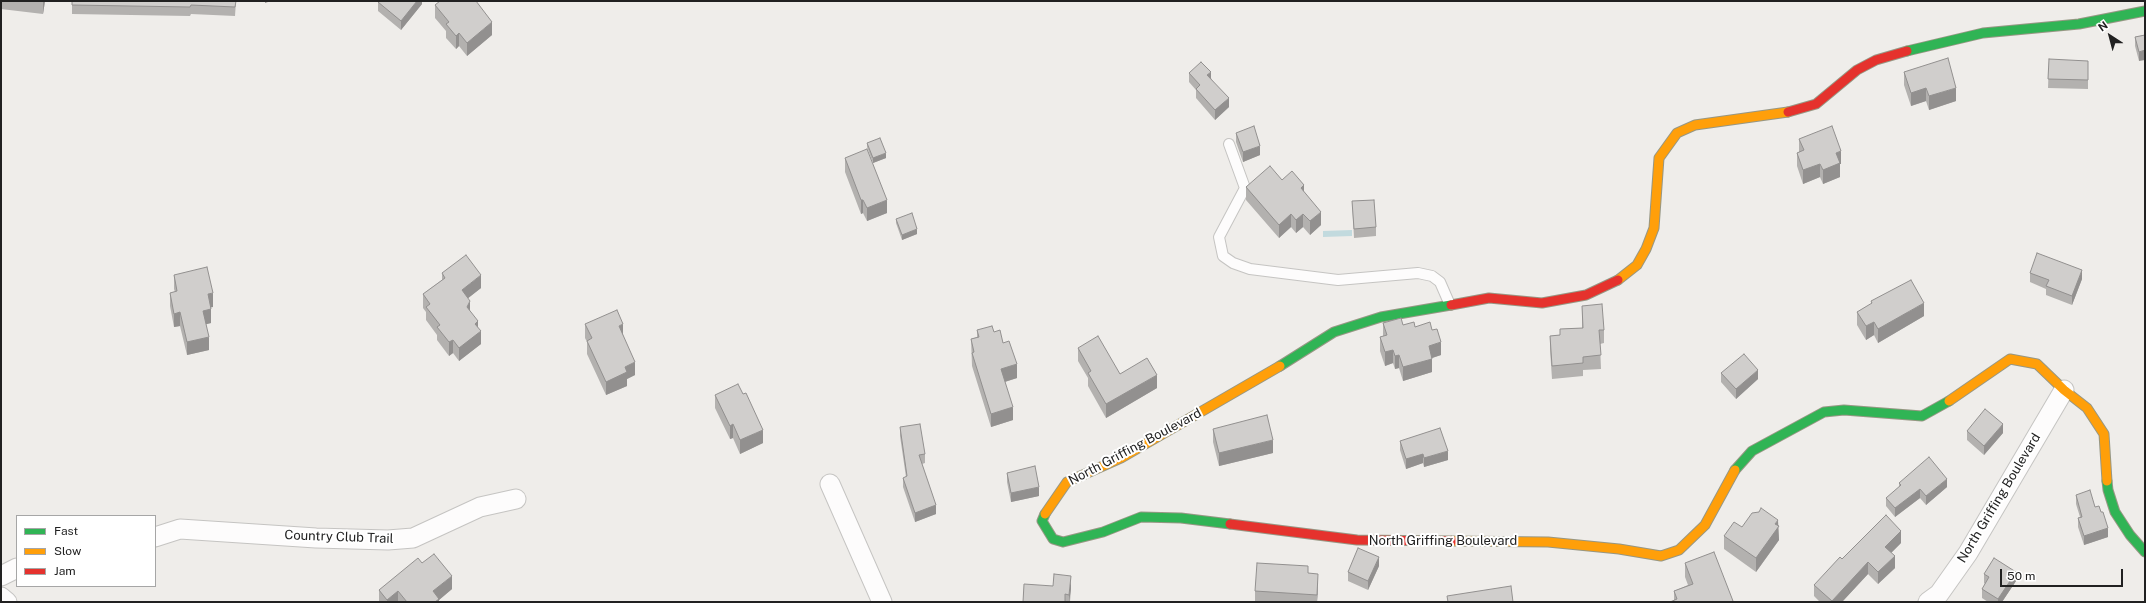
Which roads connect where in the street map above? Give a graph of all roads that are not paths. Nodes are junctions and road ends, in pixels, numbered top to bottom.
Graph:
1 (2145, 11) edge
2 (1229, 144) dead end
3 (1450, 305) junction
4 (2064, 390) junction
5 (830, 484) dead end
6 (516, 499) dead end
7 (156, 537) edge
8 (2145, 552) edge
9 (16, 568) edge
10 (1, 576) edge
11 (1, 597) edge
12 (1937, 599) edge
13 (7, 602) edge
14 (882, 602) edge

1 - 3 street, North Griffing Boulevard
2 - 3 lane
3 - 4 street, North Griffing Boulevard
4 - 8 street, North Griffing Boulevard
4 - 12 street, North Griffing Boulevard
5 - 14 street
6 - 7 street, Country Club Trail
9 - 10 street
11 - 13 street

